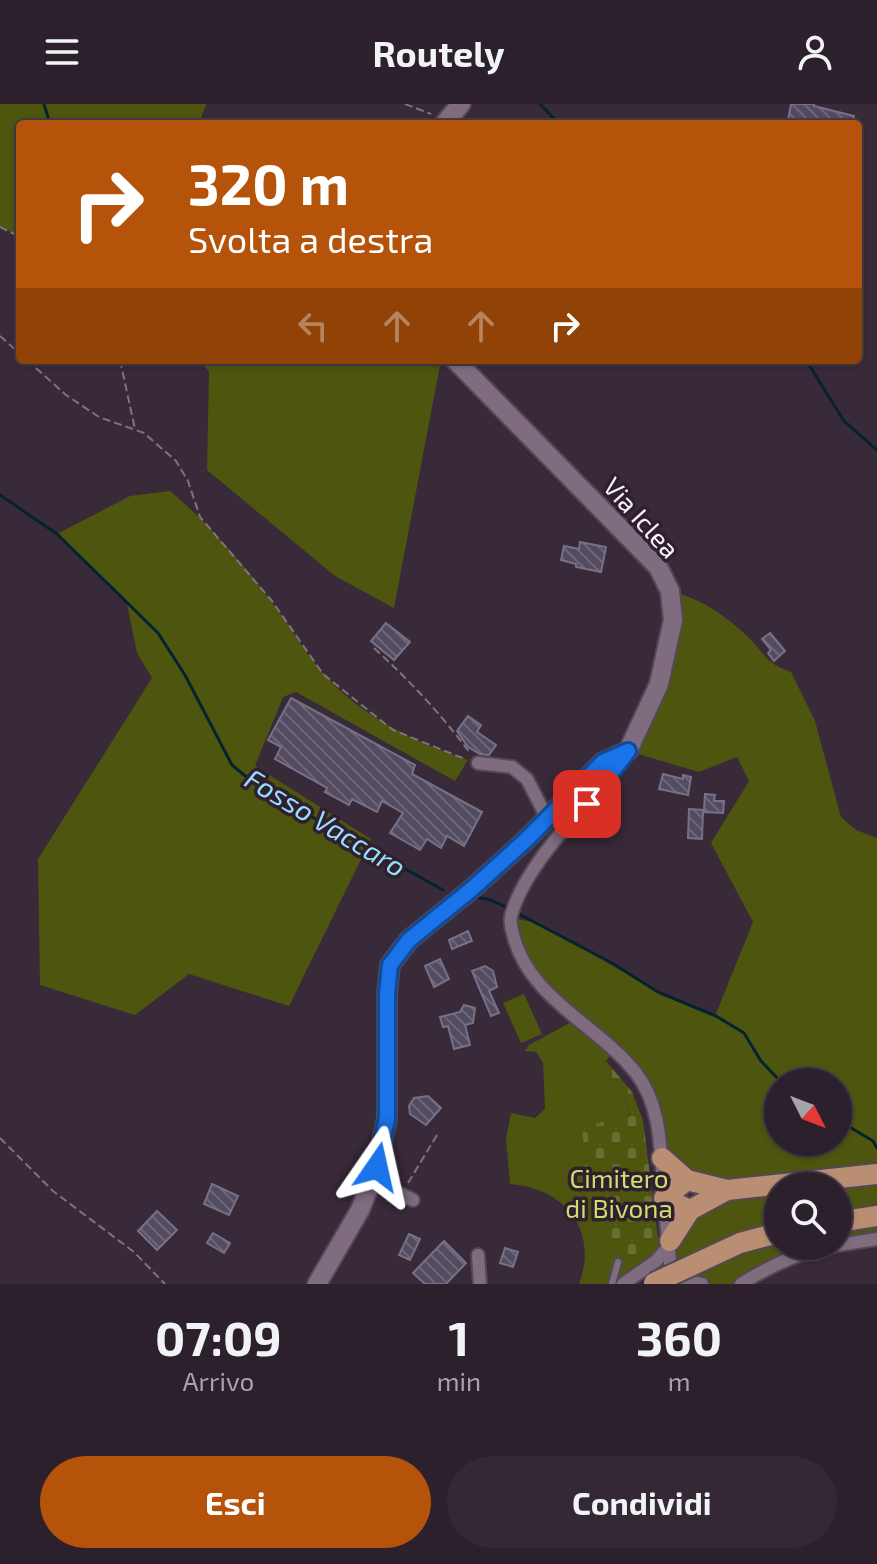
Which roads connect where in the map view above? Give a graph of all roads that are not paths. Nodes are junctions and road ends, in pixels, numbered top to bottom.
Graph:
1 (461, 104) edge
2 (448, 120) edge
3 (459, 364) edge
4 (628, 751) junction
5 (478, 763) road end
6 (547, 818) junction
7 (662, 1158) junction
8 (877, 1174) edge
9 (372, 1180) junction
10 (687, 1180) junction
11 (727, 1190) junction
12 (664, 1198) junction
13 (413, 1200) dead end
14 (690, 1210) junction
15 (877, 1216) edge
16 (852, 1220) edge
17 (764, 1237) edge
18 (877, 1239) edge
19 (852, 1243) edge
20 (670, 1249) junction
21 (478, 1255) dead end
22 (784, 1260) edge
23 (618, 1262) dead end
24 (317, 1284) edge
25 (480, 1284) edge
26 (612, 1284) edge
27 (623, 1284) edge
28 (659, 1284) edge
29 (698, 1284) edge
30 (741, 1284) edge

1 - 2 street
3 - 4 street, Via Iclea
4 - 6 street
4 - 7 street
5 - 6 street
6 - 9 street
7 - 10 main road
7 - 12 street
8 - 11 main road
9 - 13 street
9 - 24 street
10 - 11 main road
10 - 12 main road
11 - 14 main road
12 - 14 main road
12 - 20 street
14 - 20 main road
15 - 16 main road
17 - 28 main road, bridge
18 - 19 street
20 - 27 street
20 - 28 street
20 - 29 street
21 - 25 street
22 - 30 street
23 - 26 lane

